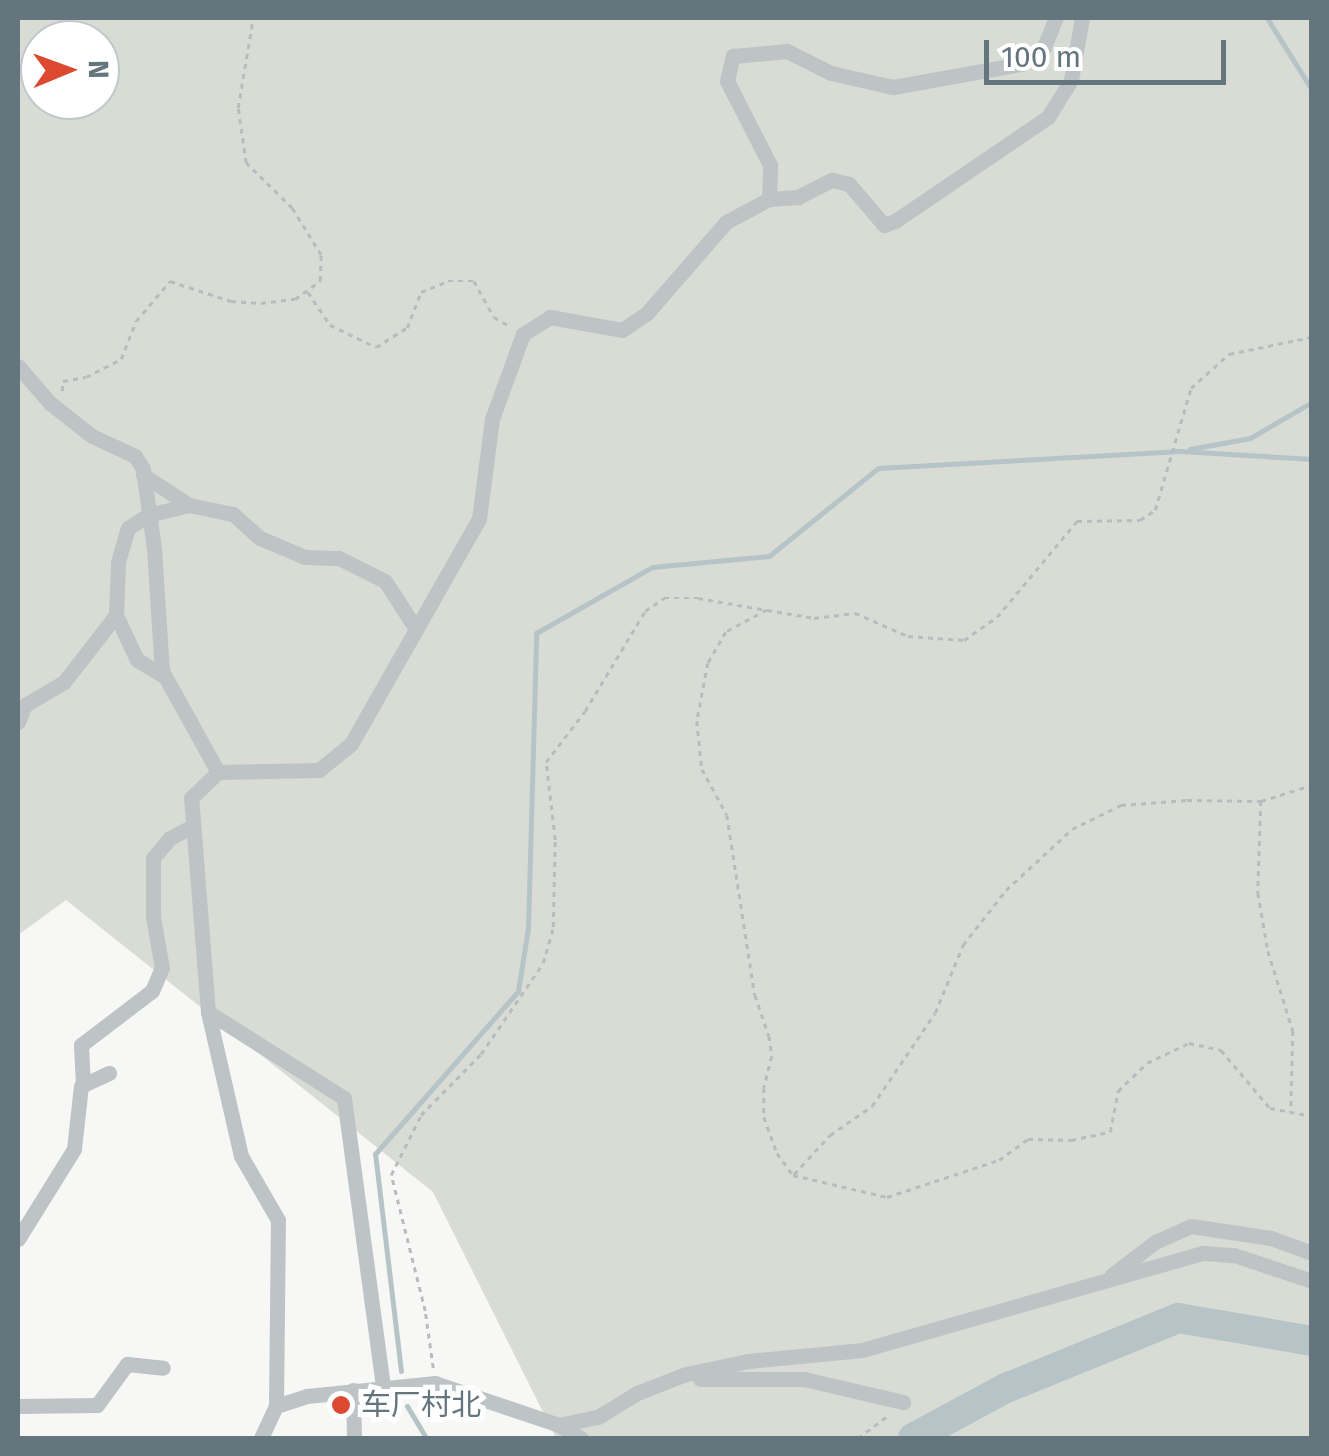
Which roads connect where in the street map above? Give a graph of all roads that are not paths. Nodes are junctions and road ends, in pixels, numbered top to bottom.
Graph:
1 (1056, 18) edge
2 (1082, 18) edge
3 (769, 200) junction
4 (18, 366) edge
5 (143, 476) junction
6 (188, 505) junction
7 (148, 515) junction
8 (116, 615) junction
9 (416, 629) junction
10 (164, 676) junction
11 (18, 722) edge
12 (218, 772) junction
13 (193, 826) junction
14 (208, 1012) junction
15 (109, 1073) dead end
16 (83, 1086) junction
17 (18, 1239) edge
18 (1312, 1253) edge
19 (1105, 1280) junction
20 (1312, 1281) edge
21 (162, 1368) dead end
22 (672, 1380) junction
23 (383, 1387) junction
24 (354, 1390) junction
25 (903, 1402) road end
26 (18, 1406) edge
27 (276, 1406) junction
28 (559, 1425) junction
29 (261, 1438) edge
30 (354, 1438) edge
31 (582, 1438) edge

1 - 3 street
2 - 3 street
3 - 9 street
4 - 5 street
5 - 6 street
5 - 7 street
6 - 7 street
6 - 9 street
7 - 8 street
7 - 10 street
8 - 10 street
8 - 11 street
9 - 12 street
10 - 12 street
12 - 13 street
13 - 14 street
13 - 16 street
14 - 23 street
14 - 27 street
15 - 16 street
16 - 17 street
18 - 19 street
19 - 20 street
19 - 22 street
21 - 26 street
22 - 25 street
22 - 28 street
23 - 24 street
23 - 28 street
24 - 27 street
24 - 30 street
27 - 29 street
28 - 31 street

